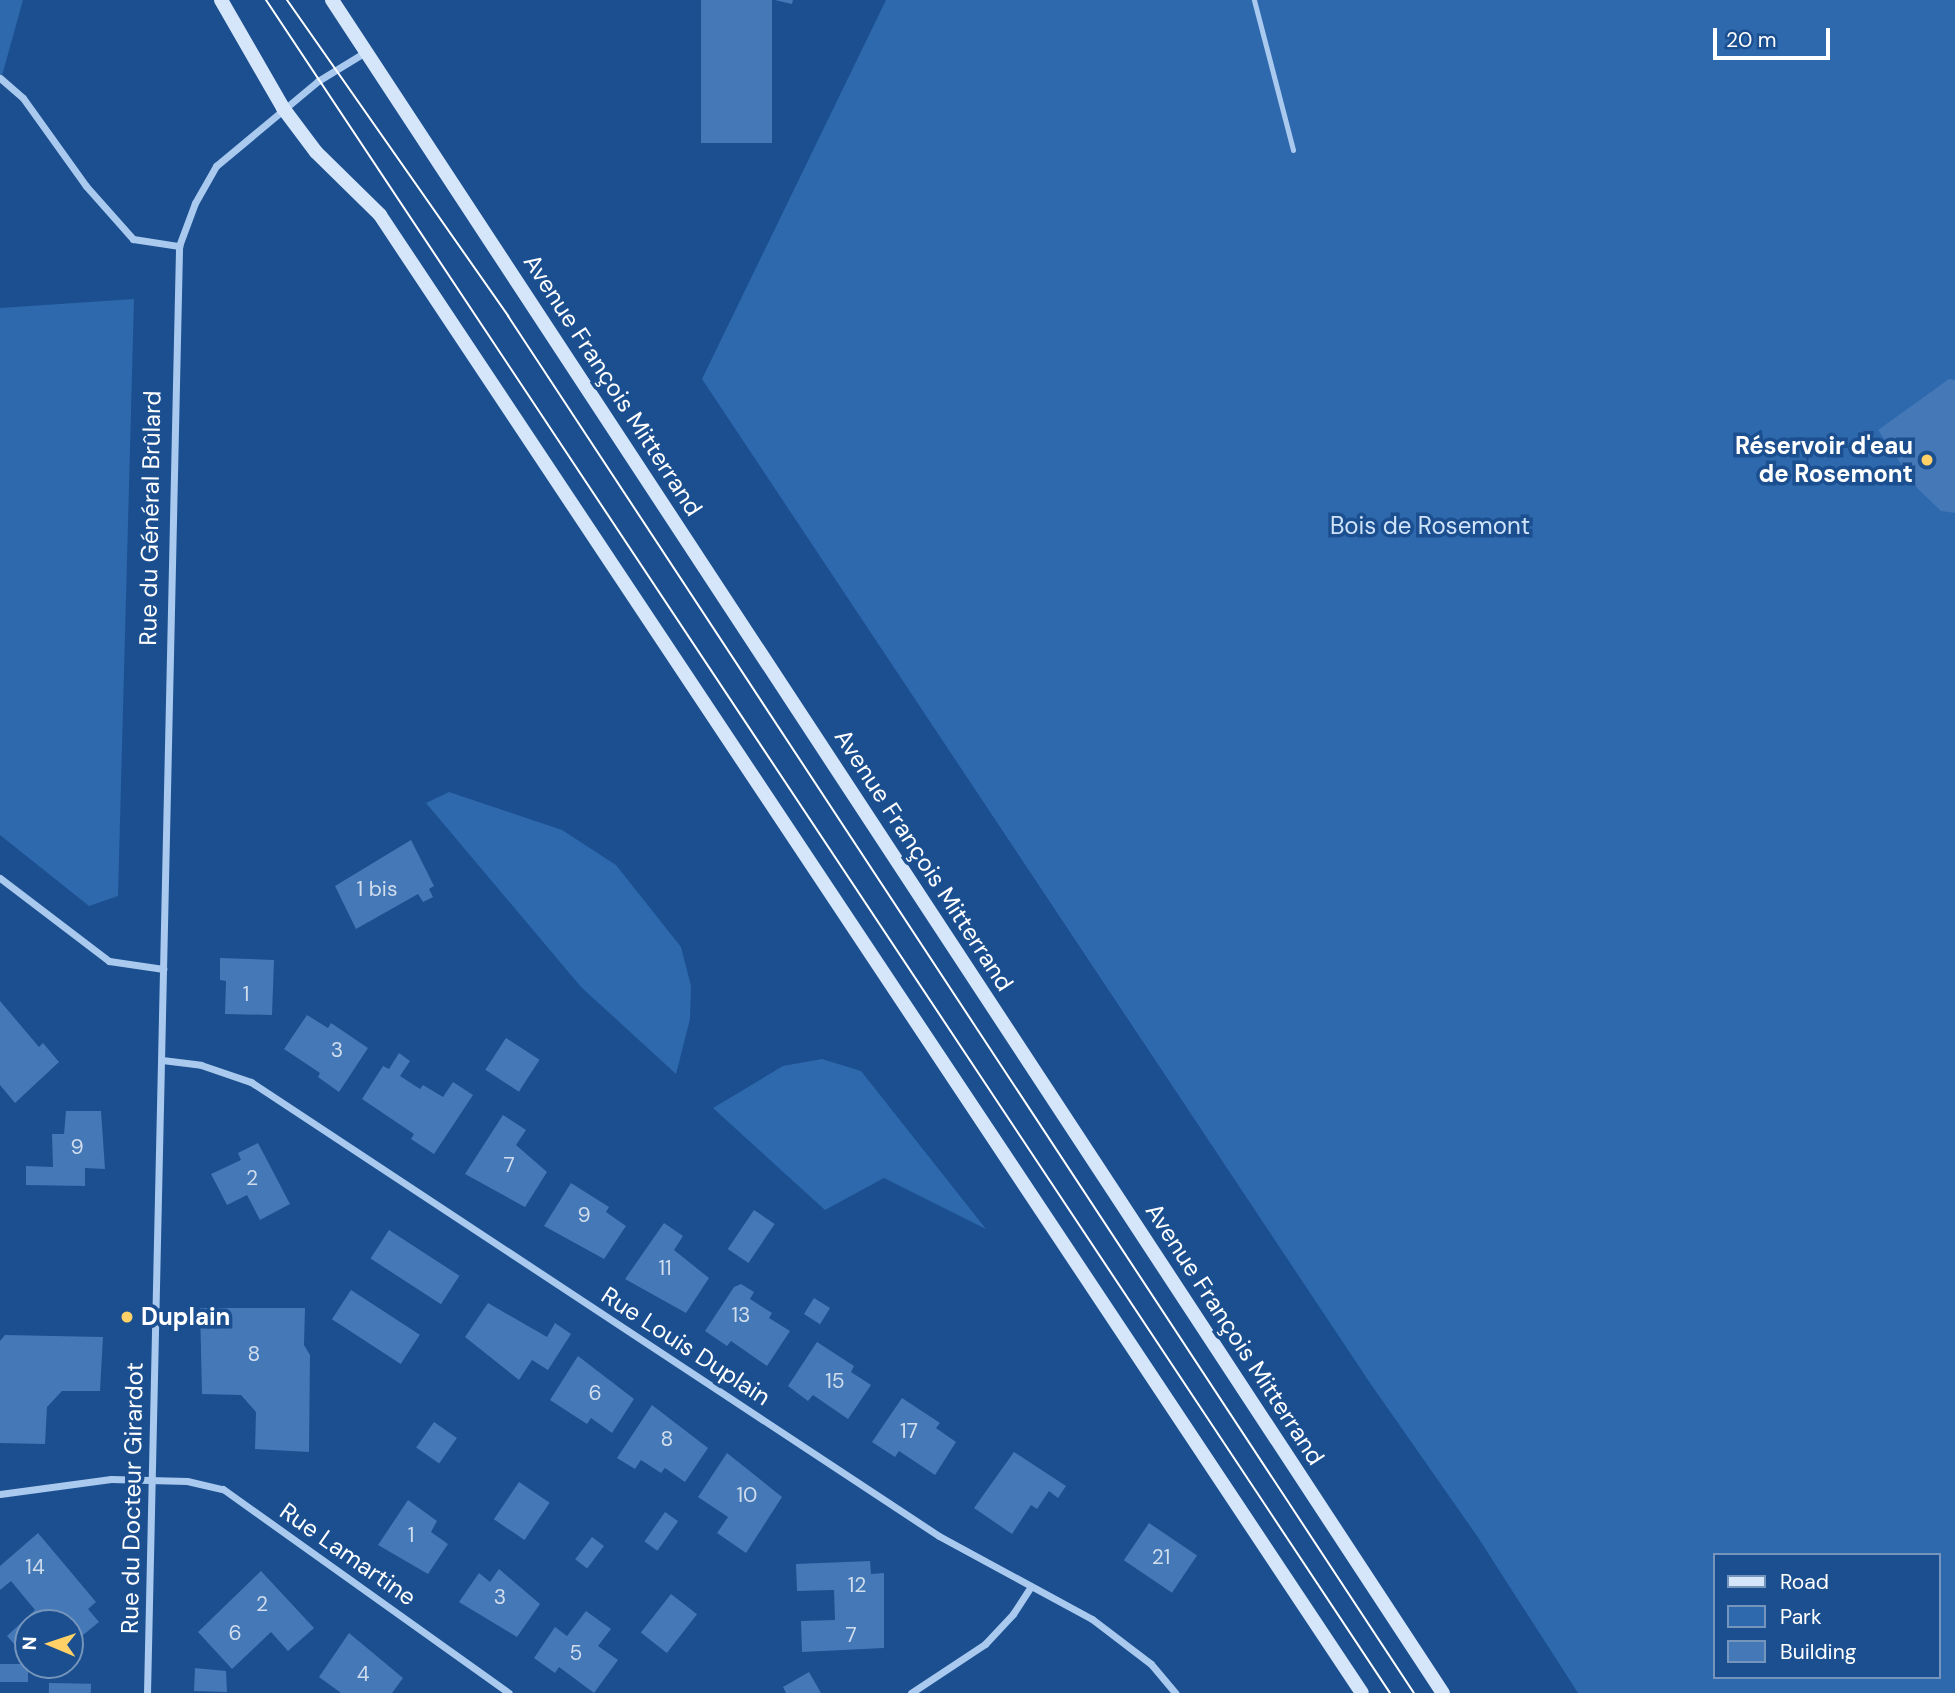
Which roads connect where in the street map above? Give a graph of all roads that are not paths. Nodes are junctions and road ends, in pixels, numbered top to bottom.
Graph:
1 (221, 0) edge
2 (332, 0) edge
3 (1254, 0) edge
4 (367, 51) junction
5 (0, 78) edge
6 (283, 108) junction
7 (1293, 150) dead end
8 (179, 247) junction
9 (0, 878) edge
10 (163, 968) junction
11 (162, 1060) junction
12 (152, 1478) junction
13 (0, 1494) edge
14 (1031, 1586) junction
15 (146, 1693) edge
16 (509, 1693) edge
17 (911, 1693) edge
18 (1175, 1693) edge
19 (1362, 1693) edge
20 (1443, 1693) edge

1 - 6 main road
2 - 4 main road
3 - 7 lane
4 - 6 street, Rue du Général Brûlard
4 - 20 main road, Avenue François Mitterrand
5 - 8 street
6 - 8 street, Rue du Général Brûlard
6 - 19 main road
8 - 10 street, Rue du Général Brûlard
9 - 10 street
10 - 11 street, Rue du Docteur Girardot
11 - 12 street, Rue du Docteur Girardot
11 - 14 street, Rue Louis Duplain
12 - 13 street, Rue Lamartine
12 - 15 street, Rue du Docteur Girardot
12 - 16 street, Rue Lamartine
14 - 17 street
14 - 18 street, Rue Louis Duplain

